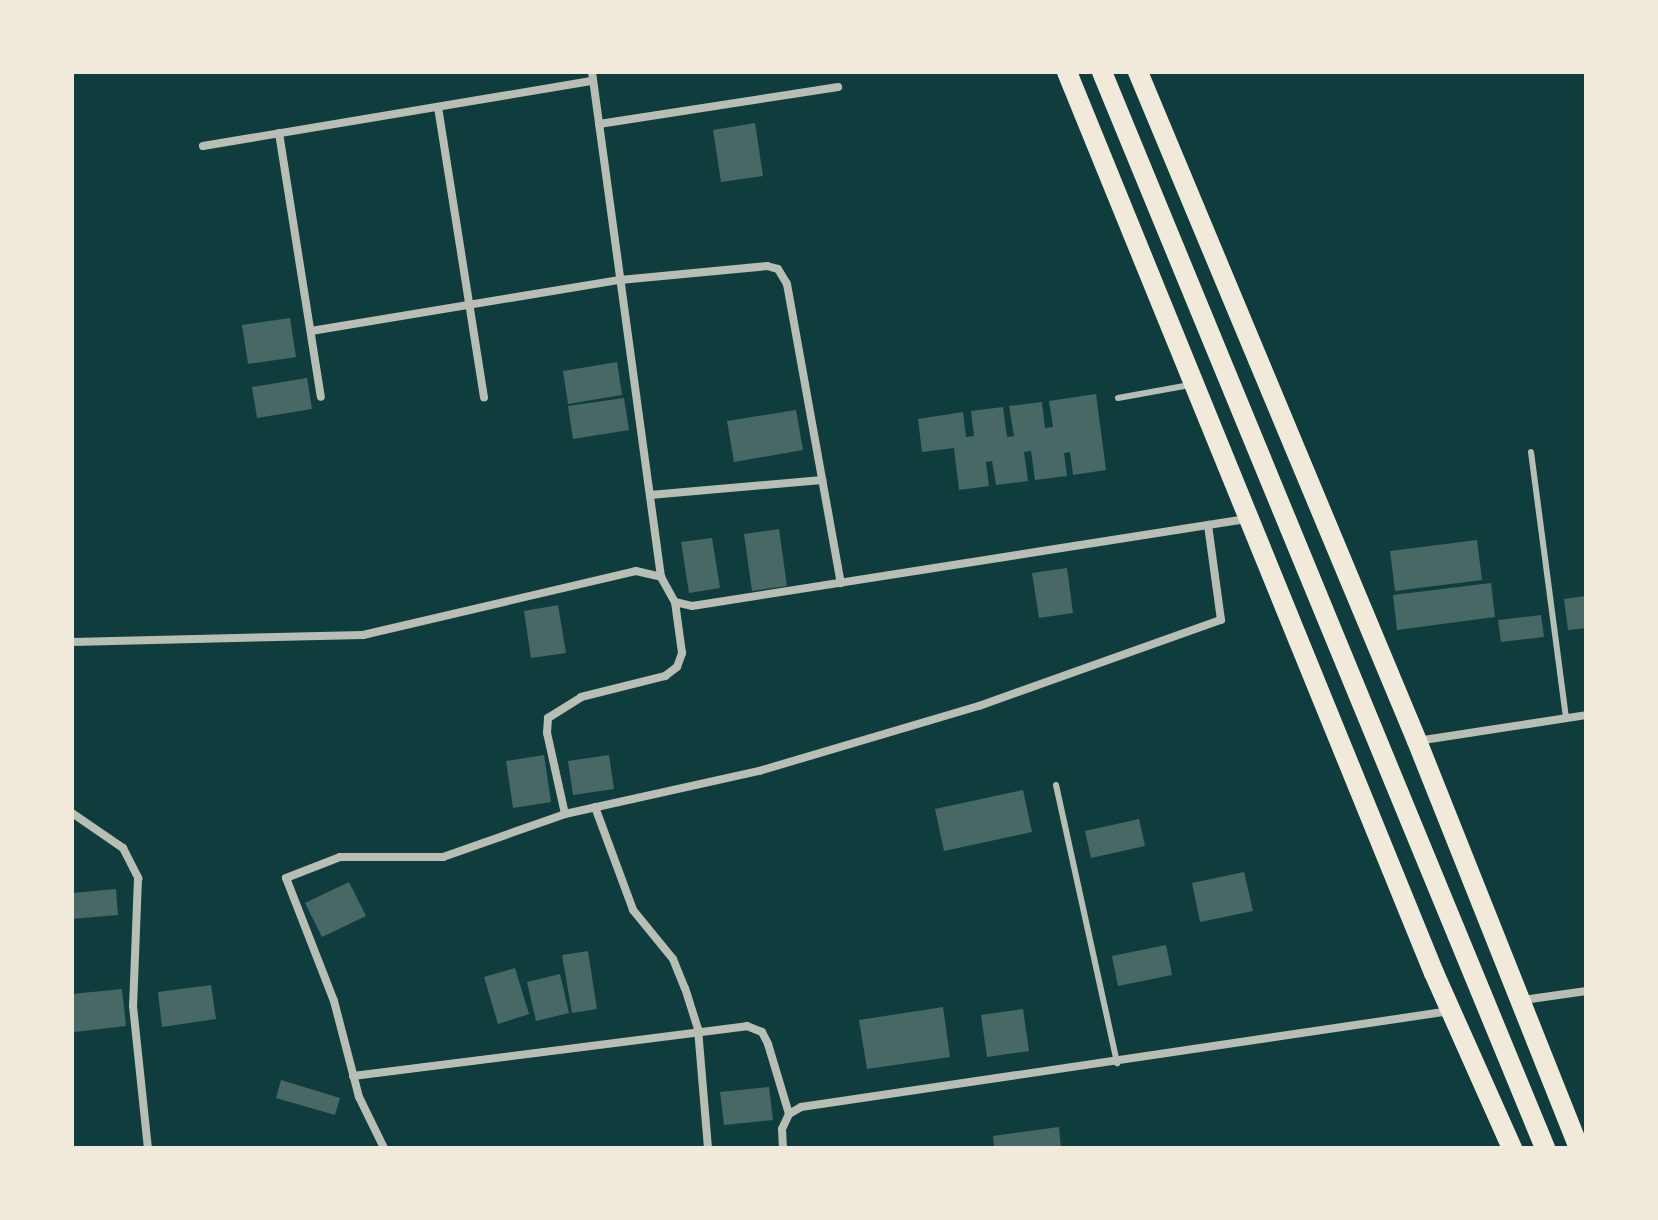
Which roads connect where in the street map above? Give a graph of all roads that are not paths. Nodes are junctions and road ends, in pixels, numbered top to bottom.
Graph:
1 (1067, 72) edge
2 (1102, 72) edge
3 (1138, 72) edge
4 (592, 77) edge
5 (838, 87) dead end
6 (438, 107) junction
7 (599, 124) junction
8 (279, 133) junction
9 (203, 146) dead end
10 (620, 280) junction
11 (470, 305) junction
12 (311, 331) junction
13 (1194, 385) junction
14 (321, 397) dead end
15 (484, 397) dead end
16 (1118, 398) dead end
17 (1531, 452) dead end
18 (822, 480) junction
19 (650, 495) junction
20 (1247, 519) junction
21 (1208, 525) junction
22 (661, 577) junction
23 (841, 583) junction
24 (675, 602) junction
25 (72, 642) edge
26 (1586, 715) edge
27 (1566, 717) junction
28 (1417, 741) junction
29 (1056, 785) dead end
30 (595, 807) junction
31 (72, 813) edge
32 (565, 814) junction
33 (1586, 991) edge
34 (1518, 1000) junction
35 (1450, 1011) junction
36 (698, 1029) junction
37 (1117, 1063) junction
38 (353, 1076) junction
39 (789, 1114) junction
40 (148, 1148) edge
41 (384, 1148) edge
42 (708, 1148) edge
43 (783, 1148) edge
44 (1512, 1148) edge
45 (1545, 1148) edge
46 (1579, 1148) edge

1 - 13 main road
2 - 45 main road
3 - 28 main road
4 - 6 street
4 - 7 street
5 - 7 street
6 - 8 street
6 - 11 street
7 - 10 street
8 - 9 street
8 - 12 street
10 - 11 street
10 - 18 street
10 - 19 street
11 - 12 street
11 - 15 street
12 - 14 street
13 - 16 lane
13 - 20 main road
17 - 27 lane
18 - 19 street
18 - 23 street
19 - 22 street
20 - 21 street
20 - 35 main road
21 - 23 street
21 - 30 street
22 - 24 street
22 - 25 street
23 - 24 street
24 - 32 street
26 - 27 street
27 - 28 street
28 - 34 main road
29 - 37 lane
30 - 32 street
30 - 36 street
31 - 40 street
32 - 38 street
33 - 34 street
34 - 46 main road
35 - 37 street
35 - 44 main road
36 - 38 street
36 - 39 street
36 - 42 street
37 - 39 street
38 - 41 street
39 - 43 street

